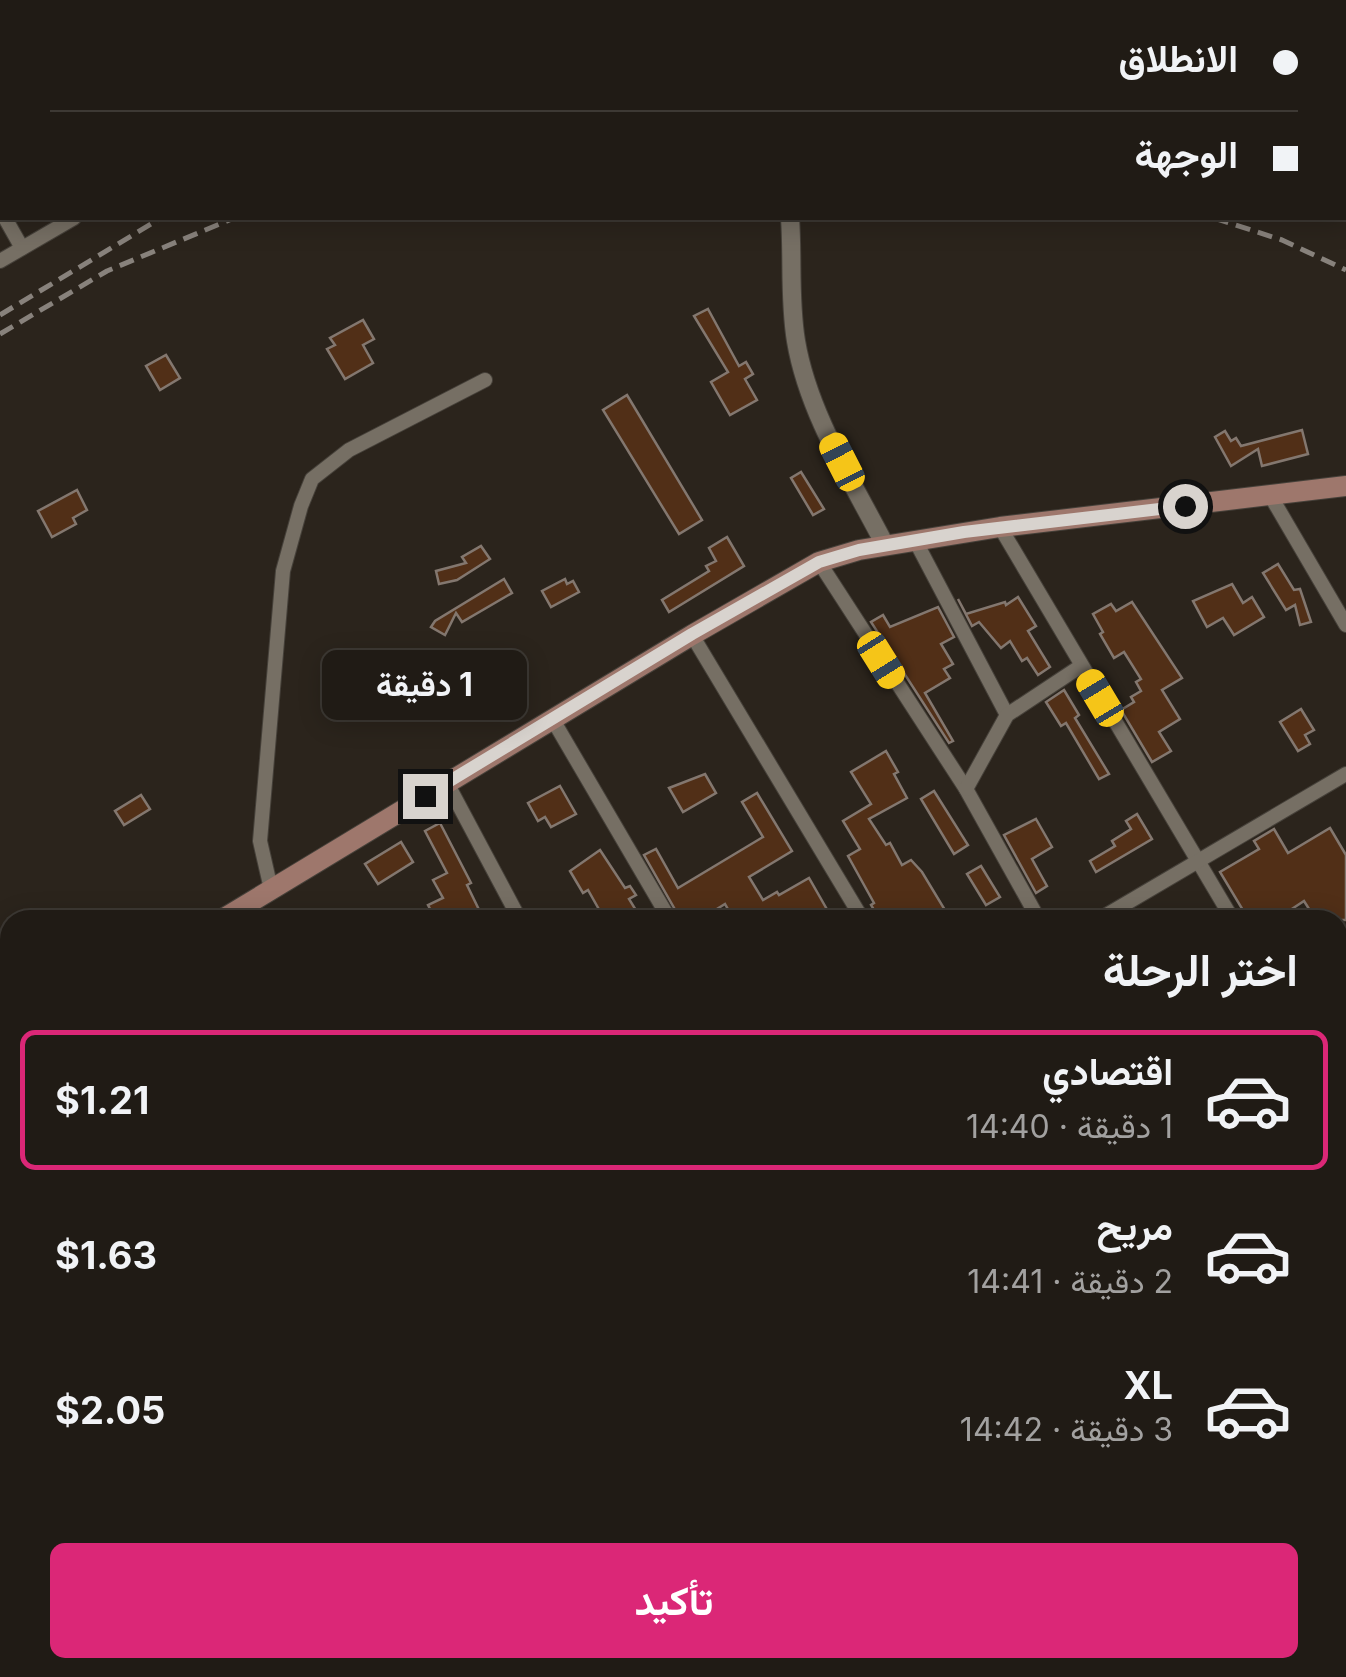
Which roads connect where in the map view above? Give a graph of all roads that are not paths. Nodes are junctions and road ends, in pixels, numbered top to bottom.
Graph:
1 (6, 220) edge
2 (71, 220) edge
3 (790, 220) edge
4 (22, 248) junction
5 (0, 261) edge
6 (484, 380) dead end
7 (1346, 486) edge
8 (1270, 495) junction
9 (1000, 527) junction
10 (916, 542) junction
11 (885, 546) junction
12 (819, 562) junction
13 (1346, 625) edge
14 (692, 634) junction
15 (1081, 666) junction
16 (1008, 716) junction
17 (553, 720) junction
18 (1346, 774) edge
19 (447, 783) junction
20 (966, 789) junction
21 (1198, 860) junction
22 (271, 889) junction
23 (237, 910) edge
24 (515, 910) edge
25 (664, 910) edge
26 (857, 910) edge
27 (1033, 910) edge
28 (1125, 910) edge
29 (1227, 910) edge

1 - 4 street
2 - 4 street
3 - 11 street
4 - 5 street
6 - 22 street
7 - 8 main road
8 - 9 main road
8 - 13 street
9 - 10 main road
9 - 15 street
10 - 11 main road
10 - 16 street
11 - 12 main road
12 - 14 main road
12 - 20 street
14 - 17 main road
14 - 26 street
15 - 16 street
15 - 21 street
16 - 20 street
17 - 19 main road
17 - 25 street
18 - 21 street
19 - 22 main road
19 - 24 street
20 - 27 street
21 - 28 street
21 - 29 street
22 - 23 main road

